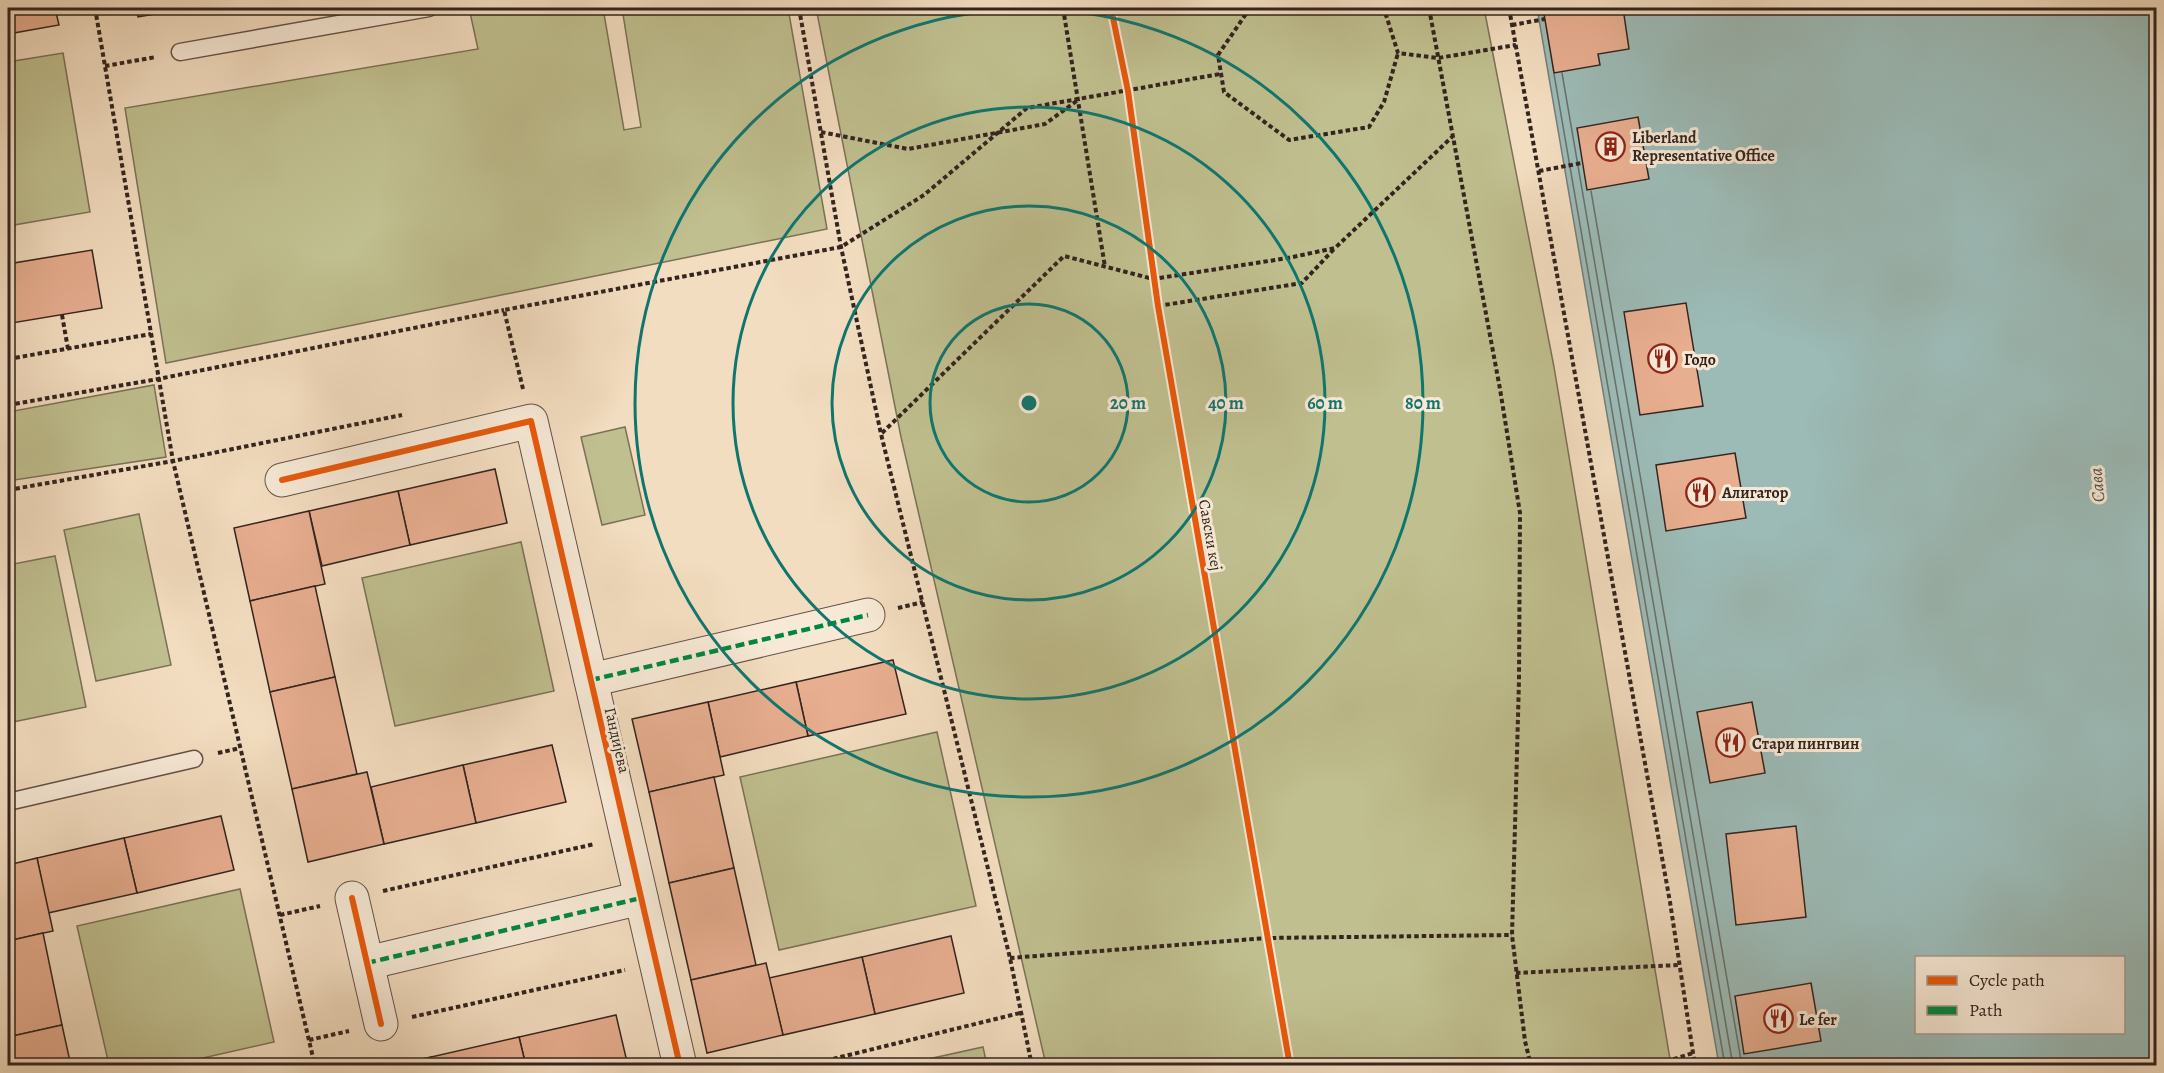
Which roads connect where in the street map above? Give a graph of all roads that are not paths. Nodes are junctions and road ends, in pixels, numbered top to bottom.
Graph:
1 (429, 8) edge
2 (180, 52) road end
3 (282, 480) dead end
4 (868, 615) dead end
5 (591, 680) junction
6 (194, 759) dead end
7 (8, 802) edge
8 (352, 898) road end
9 (641, 898) junction
10 (367, 963) junction
11 (381, 1024) road end
12 (680, 1065) edge

1 - 2 lane
3 - 5 street, Гандијева
4 - 5 street
5 - 9 street, Гандијева
6 - 7 lane
8 - 10 street
9 - 10 street
9 - 12 street, Гандијева
10 - 11 street

